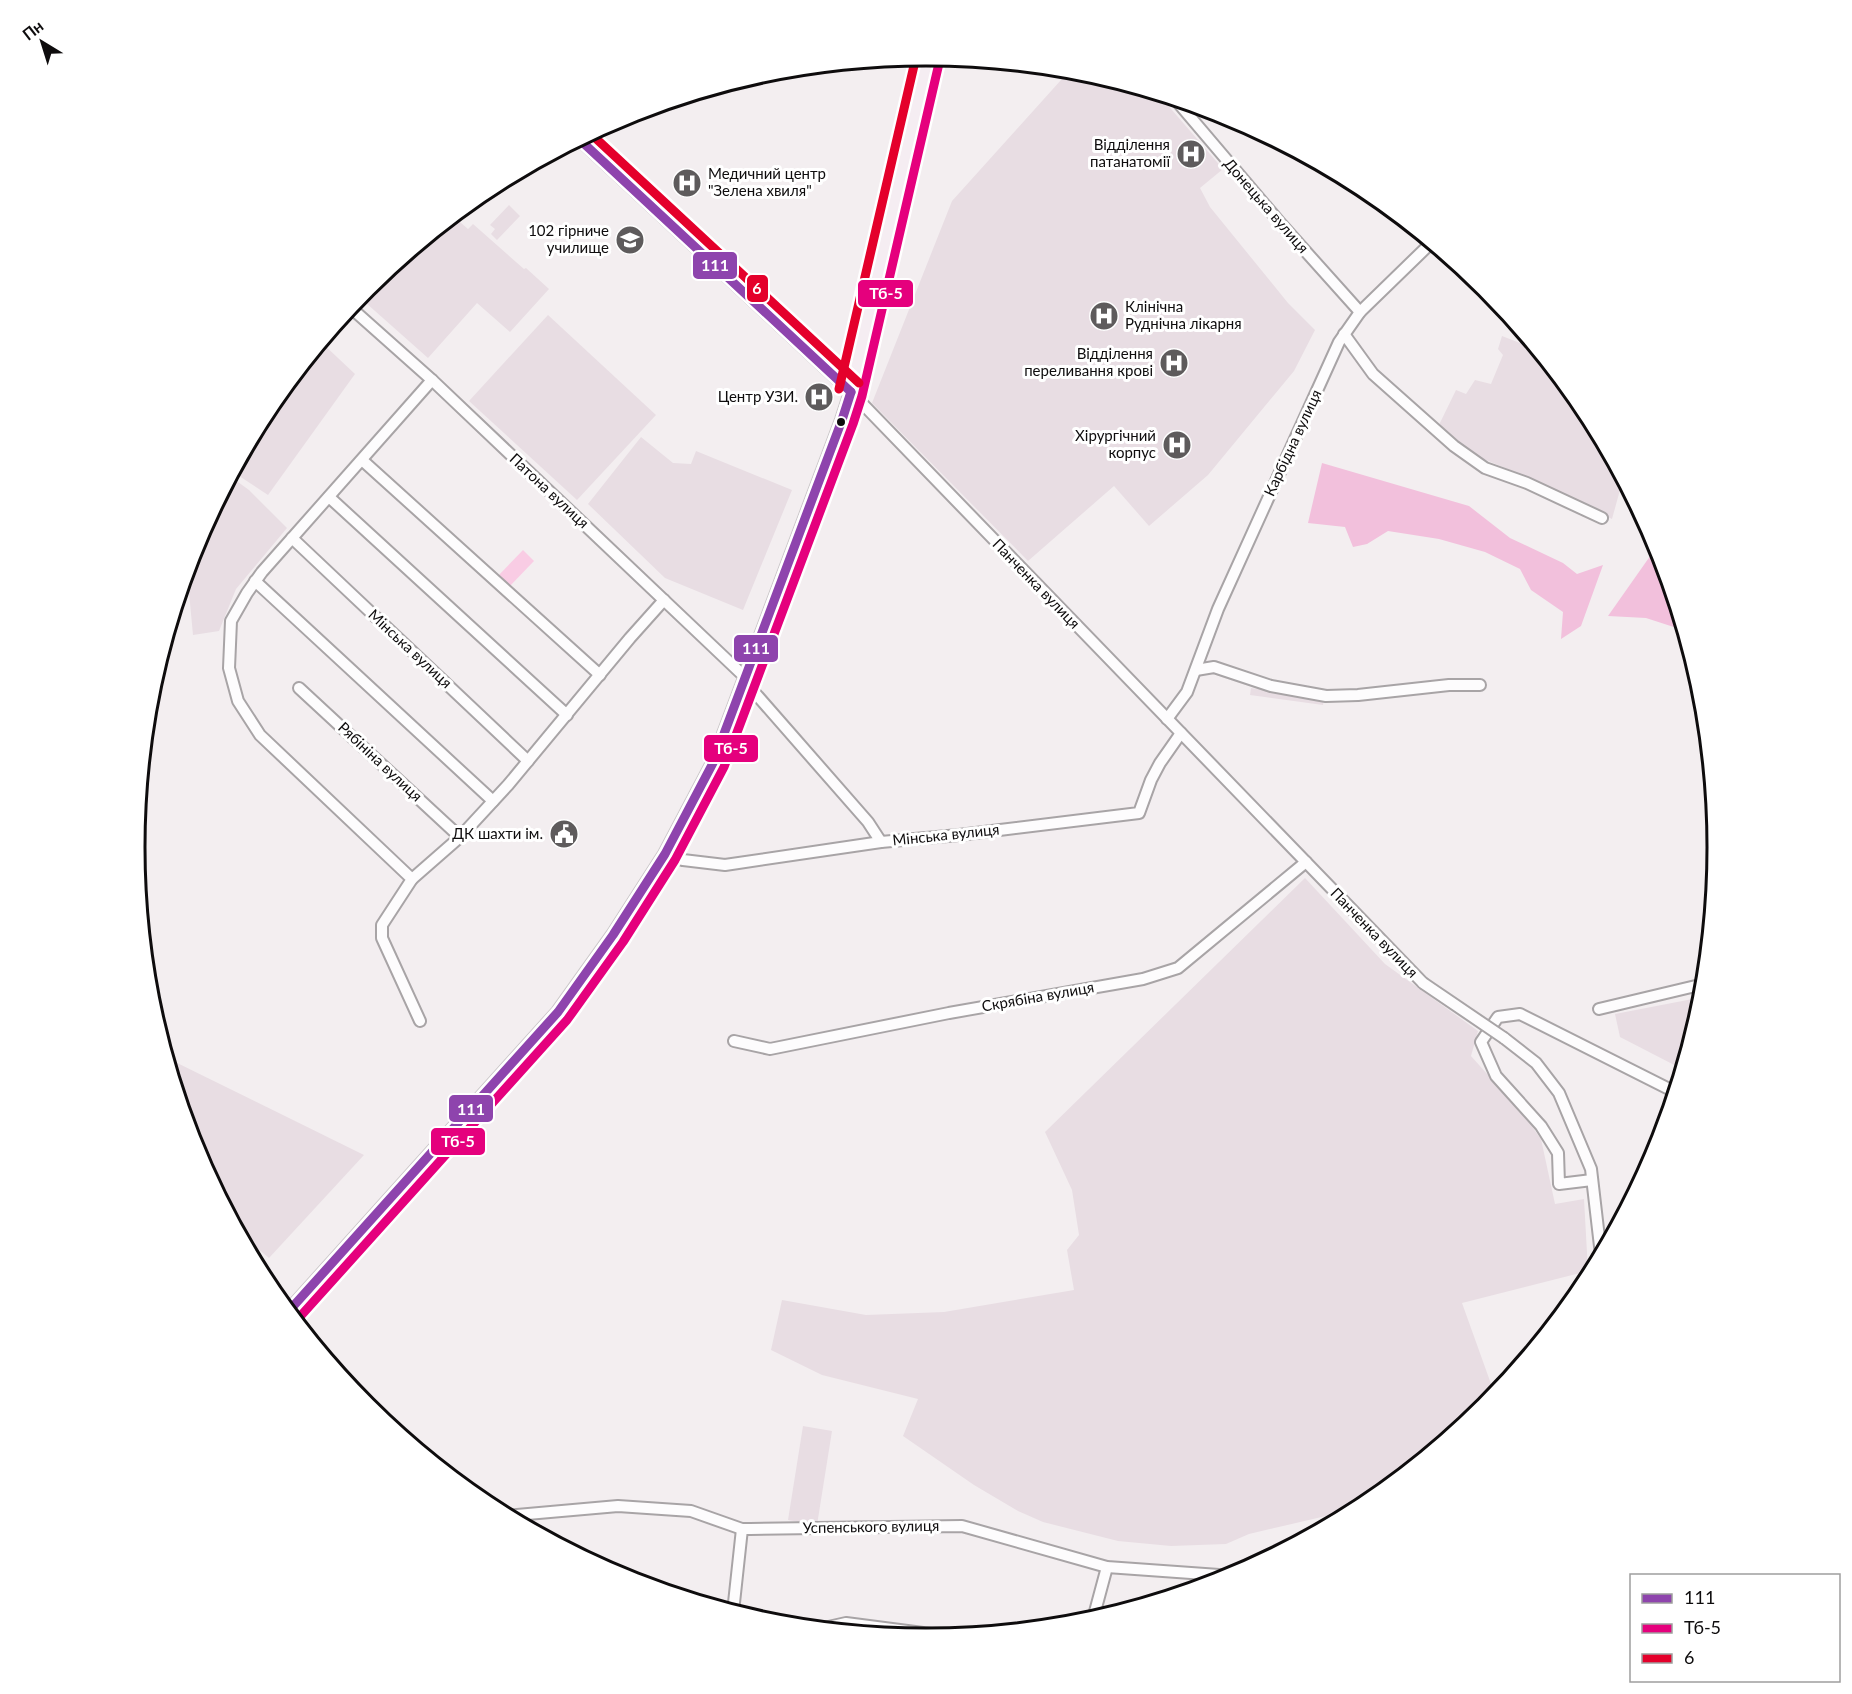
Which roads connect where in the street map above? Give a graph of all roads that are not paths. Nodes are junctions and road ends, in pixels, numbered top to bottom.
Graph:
1 (926, 66) edge
2 (1183, 109) edge
3 (585, 145) edge
4 (1426, 248) edge
5 (1360, 312) junction
6 (356, 314) edge
7 (1344, 334) junction
8 (432, 380) junction
9 (851, 392) junction
10 (362, 460) junction
11 (329, 497) junction
12 (1602, 518) dead end
13 (292, 538) junction
14 (255, 581) junction
15 (664, 600) junction
16 (1196, 670) junction
17 (600, 675) junction
18 (746, 678) junction
19 (1480, 685) dead end
20 (299, 688) dead end
21 (755, 693) dead end
22 (567, 715) junction
23 (1167, 719) junction
24 (1181, 733) junction
25 (528, 761) junction
26 (493, 801) junction
27 (460, 837) junction
28 (881, 842) junction
29 (665, 854) junction
30 (1306, 862) junction
31 (412, 879) junction
32 (1694, 986) edge
33 (1599, 1009) dead end
34 (420, 1021) dead end
35 (734, 1041) dead end
36 (1669, 1089) edge
37 (1592, 1180) junction
38 (1599, 1242) edge
39 (294, 1305) edge
40 (522, 1515) edge
41 (742, 1529) junction
42 (1107, 1568) junction
43 (1210, 1575) edge
44 (734, 1603) edge
45 (1096, 1609) edge

1 - 9 main road
2 - 5 street, Донецька вулиця
3 - 9 street, Панченка вулиця
4 - 5 street, Карбідна вулиця
5 - 7 street, Карбідна вулиця
6 - 8 street, Патона вулиця
7 - 12 street
7 - 16 street, Карбідна вулиця
8 - 10 street
8 - 15 street, Патона вулиця
9 - 18 main road
9 - 23 street, Панченка вулиця
10 - 11 street
10 - 17 street
11 - 13 street
11 - 22 street
13 - 14 street
13 - 25 street, Мінська вулиця
14 - 26 street
14 - 31 street
15 - 17 street
15 - 18 street, Патона вулиця
16 - 19 street
16 - 23 street, Карбідна вулиця
17 - 22 street
18 - 29 main road
20 - 27 street, Рябініна вулиця
21 - 28 street
22 - 25 street
23 - 24 street, Панченка вулиця
24 - 28 street, Мінська вулиця
24 - 30 street, Панченка вулиця
25 - 26 street
26 - 27 street
27 - 31 street
28 - 29 street, Мінська вулиця
29 - 39 main road
30 - 35 street, Скрябіна вулиця
30 - 37 street, Панченка вулиця, bridge
31 - 34 street
32 - 33 street
36 - 37 street
37 - 38 street, Панченка вулиця
40 - 41 street, Успенського вулиця
41 - 42 street, Успенського вулиця
41 - 44 street
42 - 43 street, Успенського вулиця
42 - 45 street

